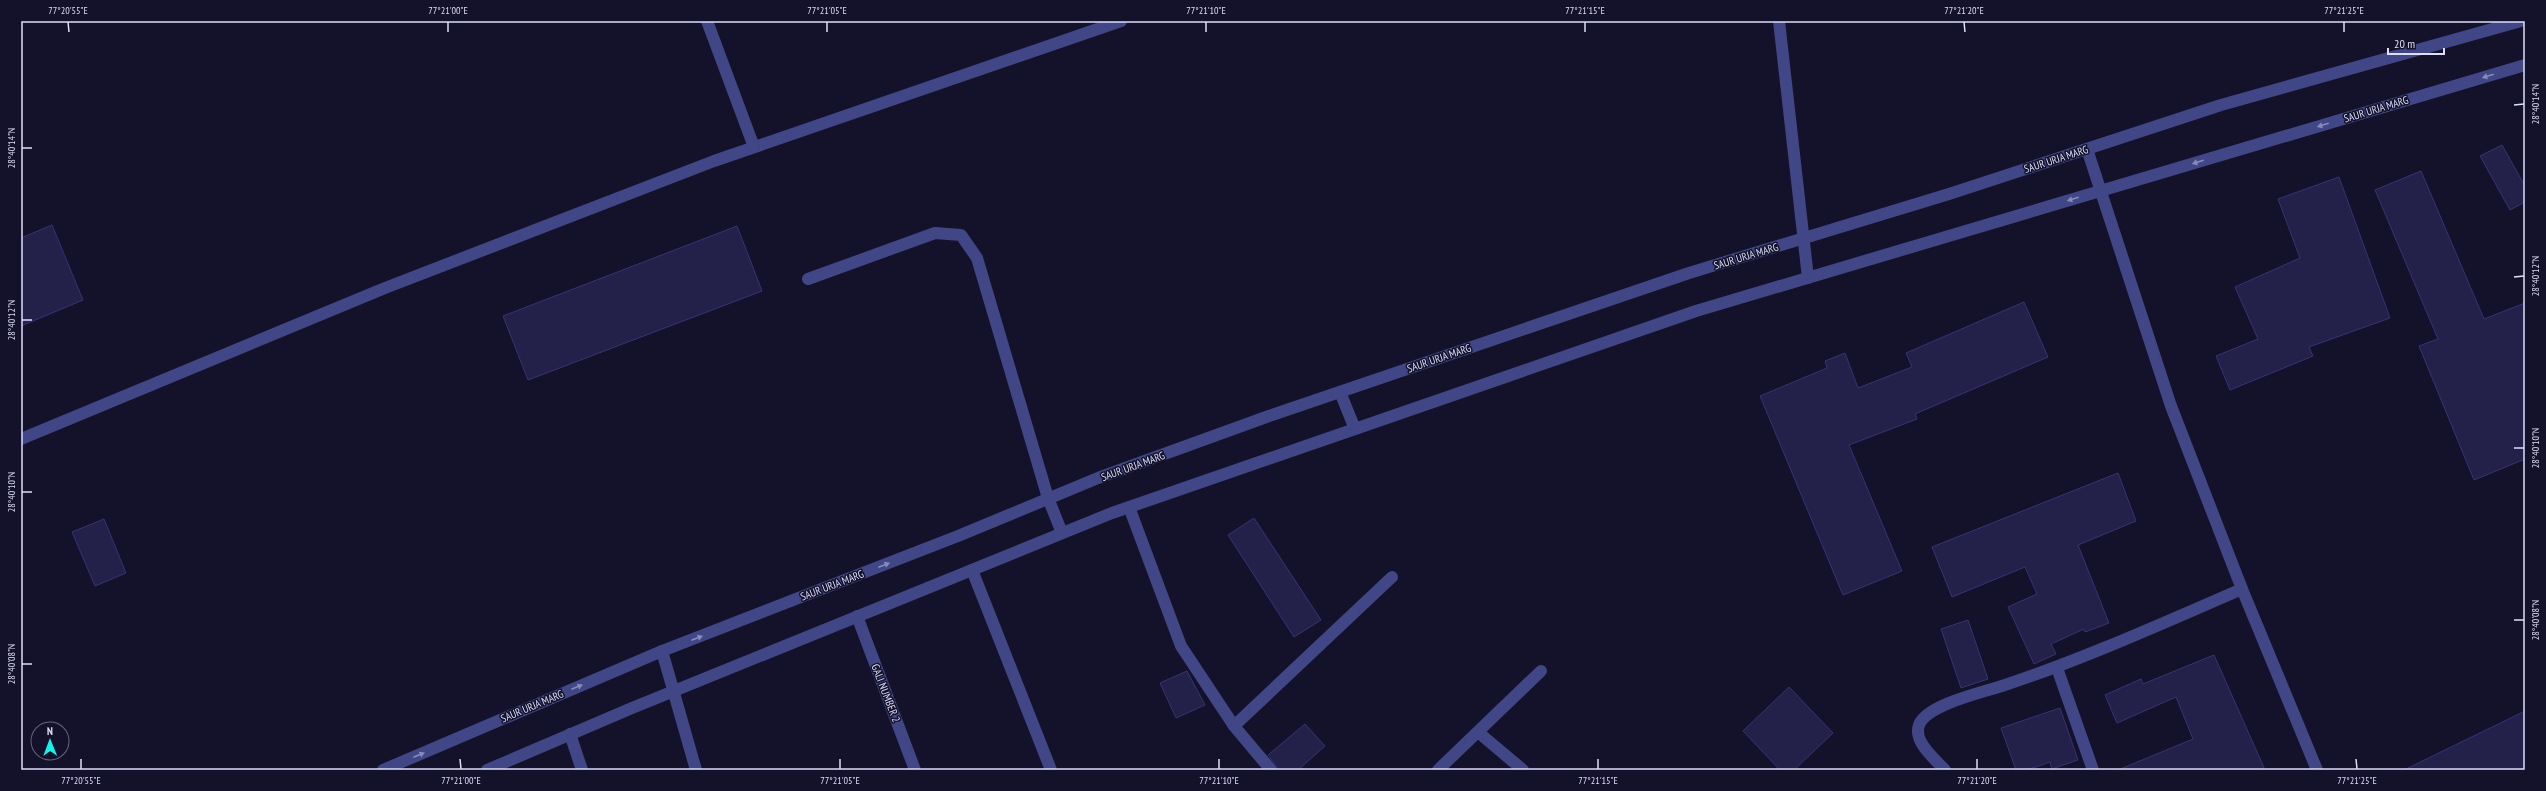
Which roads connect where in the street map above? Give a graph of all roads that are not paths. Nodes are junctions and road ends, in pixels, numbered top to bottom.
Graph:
1 (707, 21) edge
2 (1121, 21) edge
3 (1779, 21) edge
4 (2521, 21) edge
5 (2525, 65) edge
6 (754, 147) junction
7 (2086, 149) junction
8 (2101, 191) junction
9 (1802, 239) junction
10 (1808, 278) junction
11 (808, 279) dead end
12 (1340, 392) junction
13 (1355, 429) junction
14 (21, 439) edge
15 (1048, 498) junction
16 (1129, 507) junction
17 (1062, 533) junction
18 (972, 570) junction
19 (1392, 577) dead end
20 (2242, 589) junction
21 (857, 616) junction
22 (662, 651) junction
23 (2057, 668) junction
24 (1541, 670) dead end
25 (673, 691) junction
26 (1234, 726) junction
27 (1478, 732) junction
28 (570, 734) junction
29 (383, 770) edge
30 (487, 770) edge
31 (582, 770) edge
32 (696, 770) edge
33 (915, 770) edge
34 (1051, 770) edge
35 (1272, 770) edge
36 (1438, 770) edge
37 (1523, 770) edge
38 (1945, 770) edge
39 (2093, 770) edge
40 (2317, 770) edge

1 - 6 street
2 - 6 street
3 - 9 street
4 - 7 street, SAUR URJA MARG
5 -> 8 street, SAUR URJA MARG
6 - 14 street
7 - 8 street
7 - 9 street, SAUR URJA MARG
8 -> 10 street, SAUR URJA MARG
8 - 20 street
9 - 10 street
9 - 12 street, SAUR URJA MARG
10 - 13 street, SAUR URJA MARG
11 - 15 street
12 - 13 street
12 - 15 street, SAUR URJA MARG
13 - 16 street, SAUR URJA MARG
15 - 17 street
22 -> 15 street, SAUR URJA MARG
16 - 17 street, SAUR URJA MARG
16 - 26 street
17 - 18 street, SAUR URJA MARG
18 - 21 street, SAUR URJA MARG
18 - 34 street
19 - 26 street
20 - 23 street
20 - 40 street
21 - 25 street, SAUR URJA MARG
21 - 33 street, GALI NUMBER 2
22 - 25 street
29 -> 22 street, SAUR URJA MARG
23 - 38 street
23 - 39 street
24 - 27 street
25 - 28 street, SAUR URJA MARG
25 - 32 street
26 - 35 street
27 - 36 street
27 - 37 street
28 - 30 street, SAUR URJA MARG
28 - 31 street

